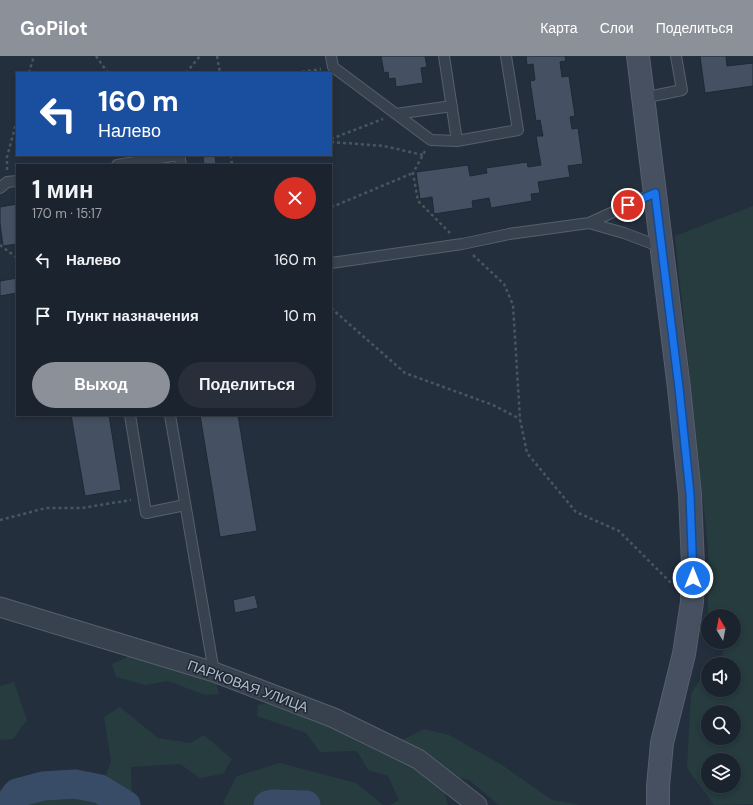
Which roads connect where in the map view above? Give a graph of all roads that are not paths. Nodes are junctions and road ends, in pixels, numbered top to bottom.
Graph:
1 (331, 56) edge
2 (444, 56) edge
3 (506, 56) edge
4 (638, 56) edge
5 (676, 56) edge
6 (643, 98) junction
7 (452, 106) junction
8 (396, 114) junction
9 (457, 140) junction
10 (173, 156) edge
11 (123, 164) edge
12 (655, 193) junction
13 (589, 223) junction
14 (662, 247) junction
15 (332, 263) edge
16 (130, 416) edge
17 (170, 416) edge
18 (185, 506) junction
19 (0, 607) edge
20 (214, 672) junction
21 (477, 805) edge
22 (658, 805) edge

1 - 8 lane
2 - 7 lane
3 - 9 lane
4 - 6 street
5 - 6 lane
6 - 12 street
7 - 8 lane
7 - 9 lane
8 - 9 lane
10 - 11 lane
12 - 13 lane
12 - 14 street
13 - 14 lane
13 - 15 lane
14 - 22 street
16 - 18 lane
17 - 18 lane
18 - 20 lane
19 - 20 street, ПАРКОВАЯ УЛИЦА
20 - 21 street, ПАРКОВАЯ УЛИЦА

